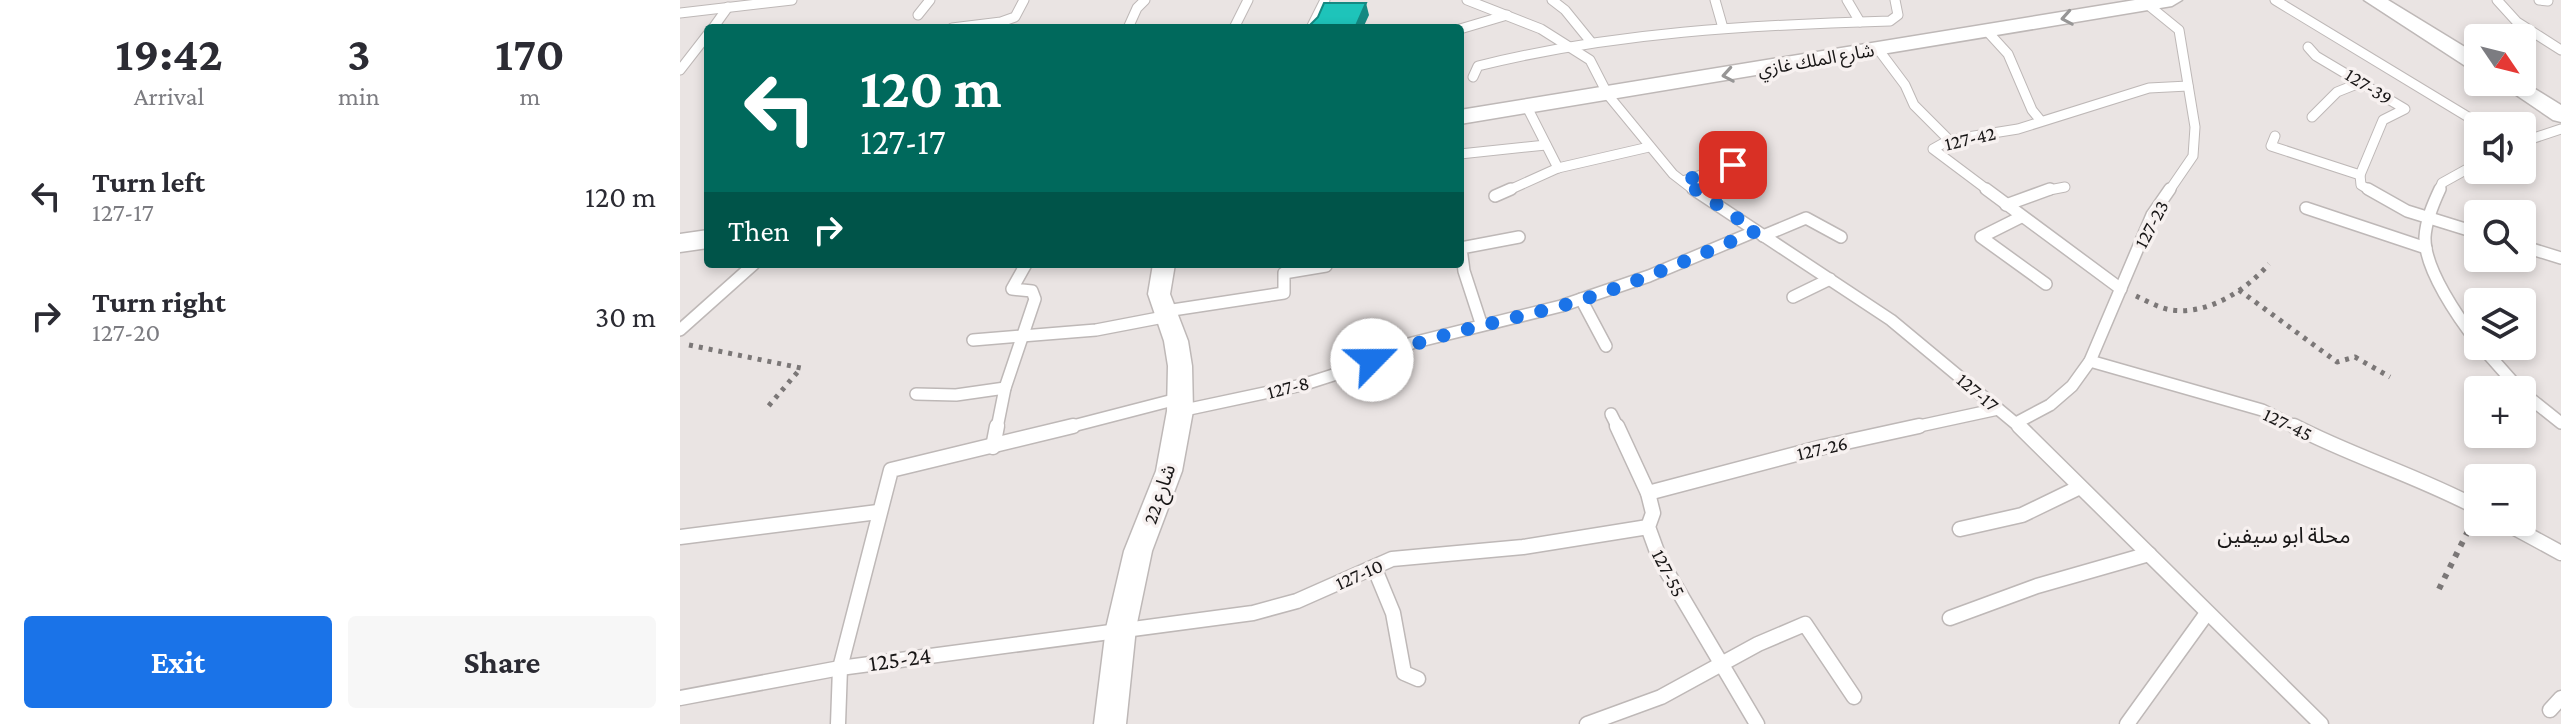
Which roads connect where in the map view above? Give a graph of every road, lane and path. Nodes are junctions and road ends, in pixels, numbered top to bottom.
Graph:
1 (792, 0) edge
2 (930, 0) edge
3 (1024, 0) edge
4 (1145, 0) edge
5 (1248, 0) edge
6 (1325, 0) edge
7 (1467, 0) edge
8 (1552, 0) edge
9 (1715, 0) edge
10 (1847, 0) edge
11 (1895, 0) edge
12 (2172, 0) edge
13 (2275, 0) edge
14 (2374, 0) edge
15 (2497, 0) edge
16 (2539, 0) edge
17 (2548, 1) edge
18 (2147, 4) junction
19 (723, 5) edge
20 (680, 13) edge
21 (918, 15) dead end
22 (1508, 15) junction
23 (1860, 22) junction
24 (715, 24) edge
25 (985, 24) edge
26 (1130, 24) edge
27 (1236, 24) edge
28 (1313, 24) edge
29 (1464, 28) edge
30 (1723, 28) junction
31 (1987, 31) junction
32 (704, 40) edge
33 (1591, 42) junction
34 (1566, 45) junction
35 (2308, 47) dead end
36 (1878, 49) junction
37 (2561, 50) edge
38 (695, 52) junction
39 (704, 52) edge
40 (2464, 55) edge
41 (680, 70) edge
42 (1473, 77) dead end
43 (2362, 82) junction
44 (2188, 86) junction
45 (1608, 95) junction
46 (2530, 96) edge
47 (1527, 107) junction
48 (2464, 114) edge
49 (2561, 115) edge
50 (1464, 116) edge
51 (2312, 117) dead end
52 (2041, 121) junction
53 (2561, 129) edge
54 (2275, 136) dead end
55 (2536, 137) edge
56 (1949, 140) junction
57 (1546, 145) junction
58 (1649, 147) junction
59 (1464, 154) edge
60 (1758, 156) dead end
61 (1558, 168) junction
62 (2464, 171) edge
63 (2360, 175) junction
64 (1683, 181) junction
65 (2065, 187) dead end
66 (1495, 196) dead end
67 (2006, 205) junction
68 (2306, 208) dead end
69 (2021, 217) junction
70 (2429, 218) junction
71 (2464, 229) edge
72 (1760, 233) junction
73 (1519, 237) dead end
74 (1841, 237) dead end
75 (704, 240) edge
76 (680, 243) edge
77 (1464, 247) edge
78 (2426, 248) junction
79 (2536, 250) edge
80 (2561, 258) edge
81 (2269, 264) dead end
82 (750, 268) edge
83 (1023, 268) edge
84 (1163, 268) edge
85 (1314, 268) edge
86 (1464, 268) edge
87 (1830, 279) junction
88 (2046, 284) dead end
89 (2120, 290) junction
90 (2239, 290) junction
91 (1793, 297) dead end
92 (1581, 299) junction
93 (1168, 313) junction
94 (1481, 323) junction
95 (2464, 326) edge
96 (680, 330) edge
97 (1022, 337) junction
98 (973, 340) dead end
99 (680, 343) edge
100 (1606, 346) dead end
101 (2494, 360) edge
102 (2090, 361) junction
103 (2508, 376) edge
104 (2390, 377) dead end
105 (1005, 388) junction
106 (916, 394) dead end
107 (2536, 403) edge
108 (1181, 405) junction
109 (766, 409) dead end
110 (1998, 409) junction
111 (1611, 414) dead end
112 (2016, 423) junction
113 (2561, 423) edge
114 (993, 447) junction
115 (2080, 487) junction
116 (1648, 493) junction
117 (2464, 501) edge
118 (878, 512) junction
119 (1648, 527) junction
120 (1960, 529) dead end
121 (2466, 536) edge
122 (2530, 536) edge
123 (680, 537) edge
124 (2561, 553) edge
125 (2149, 554) junction
126 (1374, 567) junction
127 (2439, 589) dead end
128 (2207, 613) junction
129 (1950, 618) dead end
130 (1121, 628) junction
131 (1720, 664) junction
132 (840, 668) junction
133 (1418, 679) dead end
134 (1854, 697) dead end
135 (680, 698) edge
136 (2131, 723) edge
137 (838, 724) edge
138 (1110, 724) edge
139 (1587, 724) edge
140 (1757, 724) edge
141 (2321, 724) edge

1 - 19 lane
2 - 21 lane
3 - 25 lane
4 - 26 lane
5 - 27 lane
6 - 28 lane
7 - 22 lane, 127-17
8 - 33 lane
9 - 30 lane
10 - 23 lane
11 - 23 lane
12 - 18 street, شارع الملك غازي
13 - 48 lane
14 - 40 street
15 - 37 lane
16 - 17 lane
18 -> 31 street, شارع الملك غازي
18 - 44 lane, 127-23
19 - 20 lane
19 - 24 lane
22 - 29 lane
22 - 34 lane, 127-17
23 - 30 lane
30 - 33 lane
31 - 36 street, شارع الملك غازي
31 - 52 lane
32 - 38 lane
33 - 34 lane
34 - 42 lane
34 - 45 lane, 127-17
35 - 43 lane, 127-39
36 -> 45 street, شارع الملك غازي
36 - 56 lane
38 - 39 lane
38 - 41 lane
43 - 51 lane
43 - 63 lane, 127-39
44 - 52 lane, 127-42
44 - 89 lane, 127-23
45 - 47 street, شارع الملك غازي
45 - 58 lane, 127-17
46 - 49 street
47 - 50 street, شارع الملك غازي
47 - 57 lane
52 - 56 lane, 127-42
53 - 55 lane
54 - 63 lane
56 - 67 lane, 127-42
57 - 59 lane
57 - 61 lane
58 - 61 lane
58 - 64 lane, 127-17
60 - 64 lane
61 - 66 lane
62 - 70 lane
63 - 70 lane
64 - 72 lane, 127-17
65 - 67 lane
67 - 69 lane, 127-42
68 - 78 lane
69 - 88 lane
69 - 89 lane, 127-42
70 - 71 lane
70 - 78 lane
72 - 74 lane, 127-8
72 - 87 lane, 127-17
72 - 92 lane, 127-8
73 - 77 lane
75 - 76 street
78 - 95 lane
79 - 80 lane
81 - 90 path
82 - 96 lane
83 - 97 lane
84 - 93 street, شارع 22
85 - 93 lane
86 - 94 lane
87 - 91 lane
87 - 110 lane, 127-17
89 - 90 path
89 - 102 lane, 127-23
90 - 104 path
92 - 94 lane, 127-8
92 - 100 lane
93 - 97 lane
93 - 108 street, شارع 22
94 - 108 lane, 127-8
97 - 98 lane
97 - 105 lane
99 - 109 path
101 - 103 lane
102 - 112 lane, 127-23
102 - 117 lane, 127-45
105 - 106 lane
105 - 114 lane
107 - 113 lane
108 - 114 lane, 127-8
108 - 130 street, شارع 22
110 - 112 lane, 127-17
110 - 116 lane, 127-26
111 - 116 lane, 127-55
112 - 115 lane, 127-17
114 - 118 lane, 127-8
115 - 120 lane
115 - 125 lane, 127-17
116 - 119 lane, 127-55
118 - 123 lane
118 - 132 lane
119 - 126 lane, 127-10
119 - 131 lane, 127-55
121 - 127 path
122 - 124 lane
125 - 128 lane, 127-17
125 - 129 lane
126 - 130 lane, 127-10
126 - 133 lane
128 - 136 lane
128 - 141 lane, 127-17
130 - 132 lane, 125-24
130 - 138 street, شارع 22
131 - 134 lane
131 - 139 lane
131 - 140 lane, 127-55
132 - 135 lane, 125-24
132 - 137 lane

